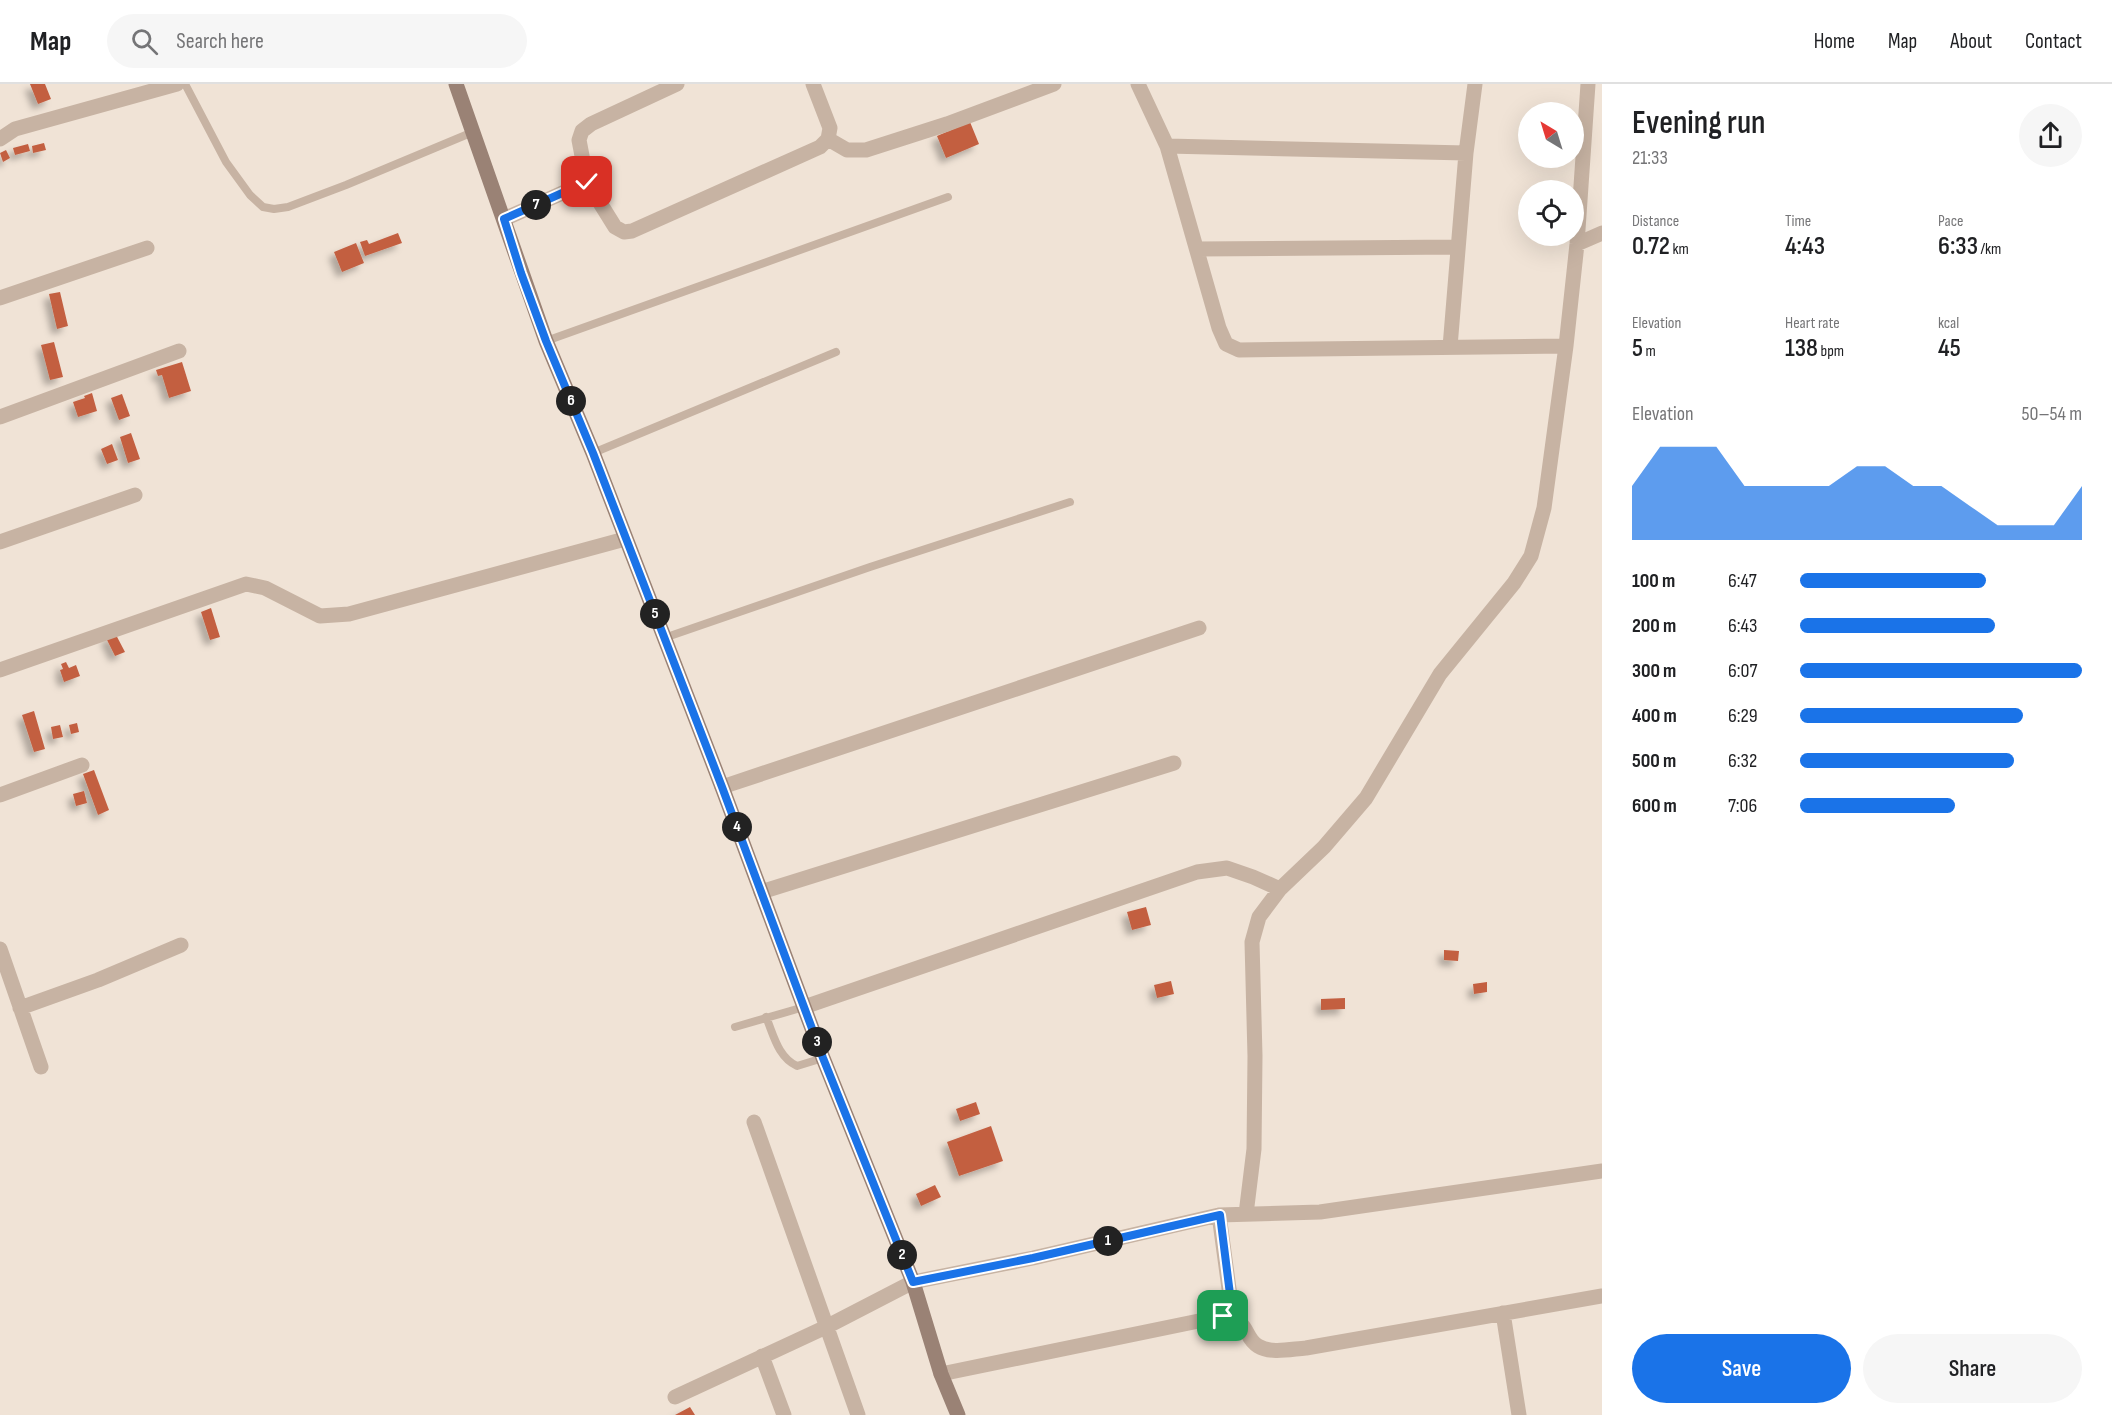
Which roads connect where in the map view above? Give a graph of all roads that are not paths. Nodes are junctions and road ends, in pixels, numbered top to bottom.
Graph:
1 (177, 84) edge
2 (185, 84) edge
3 (677, 84) edge
4 (813, 84) edge
5 (1054, 84) edge
6 (1138, 84) edge
7 (1475, 84) edge
8 (1588, 84) edge
9 (460, 85) edge
10 (473, 132) junction
11 (0, 139) edge
12 (828, 139) junction
13 (1167, 146) junction
14 (1466, 153) junction
15 (1581, 180) edge
16 (587, 182) junction
17 (948, 197) dead end
18 (504, 219) junction
19 (1602, 233) edge
20 (1584, 241) edge
21 (1577, 246) edge
22 (1458, 247) junction
23 (147, 248) dead end
24 (1197, 249) junction
25 (0, 298) edge
26 (546, 341) junction
27 (1566, 346) junction
28 (1450, 347) junction
29 (179, 351) dead end
30 (836, 352) dead end
31 (0, 417) edge
32 (593, 453) junction
33 (135, 495) dead end
34 (1070, 502) dead end
35 (626, 539) junction
36 (0, 542) edge
37 (1199, 628) dead end
38 (664, 638) junction
39 (0, 670) edge
40 (1174, 762) dead end
41 (82, 765) dead end
42 (722, 787) junction
43 (0, 795) edge
44 (1280, 889) junction
45 (761, 892) junction
46 (182, 945) dead end
47 (0, 949) edge
48 (804, 1007) junction
49 (20, 1008) junction
50 (766, 1017) junction
51 (735, 1027) dead end
52 (823, 1058) junction
53 (40, 1067) dead end
54 (754, 1122) dead end
55 (1602, 1171) edge
56 (1246, 1214) junction
57 (1220, 1215) junction
58 (913, 1282) junction
59 (1602, 1296) edge
60 (1503, 1313) junction
61 (1233, 1318) junction
62 (826, 1327) junction
63 (762, 1356) junction
64 (941, 1374) junction
65 (675, 1397) dead end
66 (784, 1415) edge
67 (858, 1415) edge
68 (958, 1415) edge
69 (1519, 1415) edge

1 - 11 street
2 - 10 lane
3 - 16 street
4 - 12 street
5 - 12 street
6 - 13 street
7 - 14 street
8 - 15 street
9 - 10 street
10 - 18 street
12 - 16 street
13 - 14 street
13 - 24 street
14 - 22 street
16 - 18 street
17 - 26 lane
18 - 26 street
19 - 20 street
21 - 27 street
22 - 24 street
22 - 28 street
23 - 25 street
24 - 28 street
26 - 32 street
27 - 28 street
27 - 44 street
29 - 31 street
30 - 32 lane
32 - 35 street
33 - 36 street
34 - 38 lane
35 - 38 street
35 - 39 street
37 - 42 street
38 - 42 street
40 - 45 street
41 - 43 street
42 - 45 street
44 - 48 street
44 - 56 street
45 - 48 street
46 - 49 street
47 - 49 street
48 - 50 lane
48 - 52 street
49 - 53 street
50 - 51 lane
50 - 52 lane
52 - 58 street
54 - 62 street
55 - 56 street
56 - 57 street
57 - 58 street
57 - 61 street
58 - 62 street
58 - 64 street
59 - 60 street
60 - 61 street
60 - 69 street
61 - 64 street
62 - 63 street
62 - 67 street
63 - 65 street
63 - 66 street
64 - 68 street

